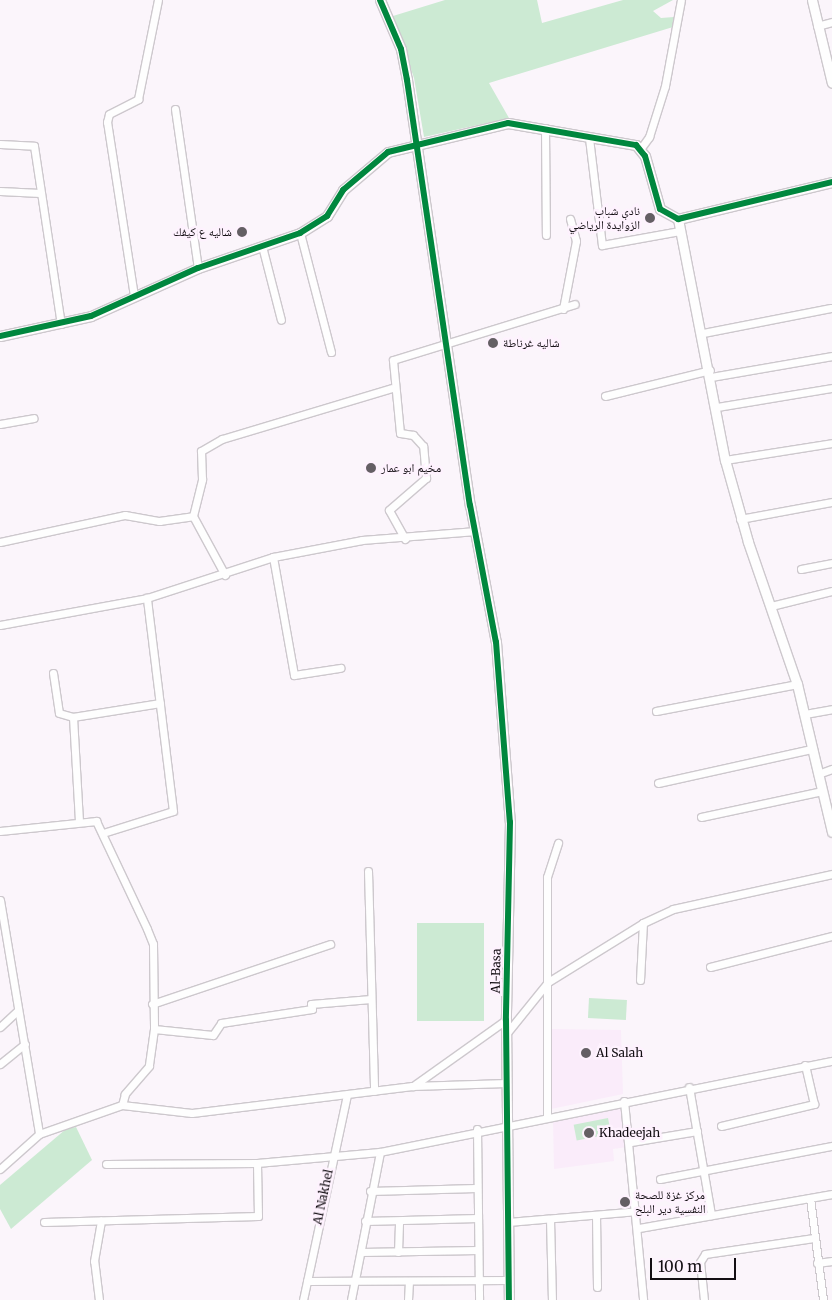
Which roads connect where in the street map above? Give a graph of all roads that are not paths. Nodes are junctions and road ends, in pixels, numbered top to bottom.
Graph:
1 (158, 0) edge
2 (380, 0) edge
3 (681, 0) edge
4 (812, 0) edge
5 (832, 22) edge
6 (817, 26) junction
7 (830, 71) edge
8 (832, 83) edge
9 (176, 109) dead end
10 (545, 128) junction
11 (589, 138) junction
12 (0, 144) edge
13 (415, 144) junction
14 (641, 148) junction
15 (832, 182) edge
16 (0, 191) edge
17 (40, 193) junction
18 (570, 219) dead end
19 (678, 219) junction
20 (680, 230) junction
21 (300, 233) junction
22 (546, 235) dead end
23 (262, 246) junction
24 (198, 268) junction
25 (134, 296) junction
26 (575, 304) dead end
27 (831, 308) edge
28 (563, 309) junction
29 (281, 320) dead end
30 (61, 324) junction
31 (703, 332) junction
32 (0, 336) edge
33 (447, 342) junction
34 (331, 352) dead end
35 (832, 356) edge
36 (711, 374) junction
37 (392, 388) junction
38 (832, 388) edge
39 (605, 396) dead end
40 (717, 407) junction
41 (33, 418) dead end
42 (0, 424) edge
43 (832, 443) edge
44 (725, 460) junction
45 (832, 502) edge
46 (193, 516) junction
47 (740, 519) junction
48 (476, 531) junction
49 (405, 539) junction
50 (0, 542) edge
51 (273, 558) junction
52 (832, 563) edge
53 (801, 569) dead end
54 (225, 575) junction
55 (832, 591) edge
56 (147, 598) junction
57 (771, 606) junction
58 (0, 625) edge
59 (340, 668) dead end
60 (54, 673) dead end
61 (797, 684) junction
62 (160, 703) junction
63 (832, 709) edge
64 (656, 711) dead end
65 (805, 714) junction
66 (72, 716) junction
67 (811, 750) junction
68 (832, 769) edge
69 (818, 774) junction
70 (658, 783) dead end
71 (822, 791) junction
72 (700, 817) dead end
73 (78, 820) junction
74 (0, 832) edge
75 (832, 832) edge
76 (103, 833) junction
77 (558, 843) dead end
78 (368, 871) dead end
79 (832, 874) edge
80 (0, 900) edge
81 (643, 923) junction
82 (3, 930) edge
83 (832, 936) edge
84 (330, 944) dead end
85 (710, 967) dead end
86 (640, 980) dead end
87 (548, 982) junction
88 (371, 999) junction
89 (152, 1004) junction
90 (16, 1012) junction
91 (506, 1020) junction
92 (0, 1027) edge
93 (154, 1029) junction
94 (506, 1034) junction
95 (25, 1044) junction
96 (832, 1061) edge
97 (0, 1064) edge
98 (804, 1065) junction
99 (507, 1083) junction
100 (412, 1086) junction
101 (689, 1087) junction
102 (374, 1090) junction
103 (347, 1095) junction
104 (624, 1101) junction
105 (122, 1105) junction
106 (547, 1115) junction
107 (507, 1125) junction
108 (721, 1126) dead end
109 (477, 1129) junction
110 (697, 1131) junction
111 (39, 1134) junction
112 (631, 1142) junction
113 (832, 1146) edge
114 (380, 1152) junction
115 (331, 1158) junction
116 (257, 1162) junction
117 (106, 1164) dead end
118 (0, 1169) edge
119 (704, 1172) junction
120 (660, 1179) dead end
121 (476, 1188) junction
122 (370, 1190) junction
123 (832, 1194) edge
124 (810, 1198) junction
125 (638, 1211) junction
126 (596, 1215) junction
127 (711, 1215) junction
128 (478, 1218) junction
129 (550, 1219) junction
130 (101, 1221) junction
131 (365, 1221) junction
132 (44, 1222) dead end
133 (398, 1222) junction
134 (508, 1222) junction
135 (639, 1228) junction
136 (814, 1238) junction
137 (478, 1250) junction
138 (360, 1252) junction
139 (398, 1252) junction
140 (832, 1261) edge
141 (817, 1263) junction
142 (509, 1280) junction
143 (307, 1281) junction
144 (479, 1281) junction
145 (355, 1282) junction
146 (408, 1282) junction
147 (597, 1287) dead end
148 (99, 1300) edge
149 (303, 1300) edge
150 (351, 1300) edge
151 (408, 1300) edge
152 (479, 1300) edge
153 (509, 1300) edge
154 (552, 1300) edge
155 (643, 1300) edge
156 (704, 1300) edge
157 (823, 1300) edge

1 - 25 street
2 - 13 street, Al-Basa
3 - 14 street
4 - 6 street
5 - 6 street
6 - 7 street
7 - 8 street
9 - 24 street
10 - 11 street
10 - 13 street
10 - 22 street
11 - 14 street
11 - 20 street
12 - 17 street
13 - 21 street
13 - 33 street, Al-Basa
14 - 19 street
15 - 19 street
16 - 17 street
17 - 30 street
18 - 28 street
19 - 20 street
20 - 31 street
21 - 23 street
21 - 34 street
23 - 24 street
23 - 29 street
24 - 25 street
25 - 30 street
26 - 28 street
27 - 31 street
28 - 33 street
30 - 32 street
31 - 36 street
33 - 37 street
33 - 48 street, Al-Basa
35 - 36 street
36 - 39 street
36 - 40 street
37 - 46 street
37 - 49 street
38 - 40 street
40 - 44 street
41 - 42 street
43 - 44 street
44 - 47 street
45 - 47 street
46 - 50 street
46 - 54 street
47 - 57 street
48 - 49 street
48 - 91 street, Al-Basa
49 - 51 street
51 - 54 street
51 - 59 street
52 - 53 street
54 - 56 street
55 - 57 street
56 - 58 street
56 - 62 street
57 - 61 street
60 - 66 street
61 - 64 street
61 - 65 street
62 - 66 street
62 - 76 street
63 - 65 street
65 - 67 street
66 - 73 street
67 - 69 street
67 - 70 street
68 - 69 street
69 - 71 street
71 - 72 street
71 - 75 street
73 - 74 street
73 - 76 street
76 - 89 street
77 - 87 street
78 - 88 street
79 - 81 street
80 - 82 street
81 - 86 street
81 - 87 street
82 - 90 street
83 - 85 street
84 - 89 street
87 - 94 street
87 - 106 street
88 - 93 street
88 - 102 street
89 - 93 street
90 - 92 street
90 - 95 street
91 - 94 street, Al-Basa
91 - 100 street
93 - 105 street
94 - 99 street, Al-Basa
95 - 97 street
95 - 111 street
96 - 98 street
98 - 101 street
98 - 108 street
99 - 100 street
99 - 107 street, Al-Basa
100 - 102 street
101 - 104 street
101 - 110 street
102 - 103 street
103 - 105 street
103 - 115 street, Al Nakhel
104 - 106 street
104 - 112 street
105 - 111 street
106 - 107 street
107 - 109 street
107 - 134 street, Al-Basa
109 - 114 street
109 - 121 street
110 - 112 street
110 - 119 street
111 - 118 street
112 - 125 street
113 - 119 street
114 - 115 street
114 - 122 street
115 - 116 street
115 - 143 street, Al Nakhel
116 - 117 street
116 - 130 street
119 - 120 street
119 - 127 street
121 - 122 street
121 - 128 street
122 - 131 street
123 - 124 street
124 - 127 street
124 - 136 street
125 - 126 street
125 - 135 street
126 - 129 street
126 - 147 street
127 - 135 street
128 - 133 street
128 - 137 street
129 - 134 street
129 - 154 street
130 - 132 street
130 - 148 street
131 - 133 street
131 - 138 street
133 - 139 street
134 - 142 street, Al-Basa
135 - 155 street
136 - 141 street
136 - 156 street
137 - 139 street
137 - 144 street
138 - 139 street
138 - 145 street
140 - 141 street
141 - 157 street
142 - 144 street
142 - 153 street, Al-Basa
143 - 145 street
143 - 149 street, Al Nakhel
144 - 146 street
144 - 152 street
145 - 146 street
145 - 150 street
146 - 151 street

